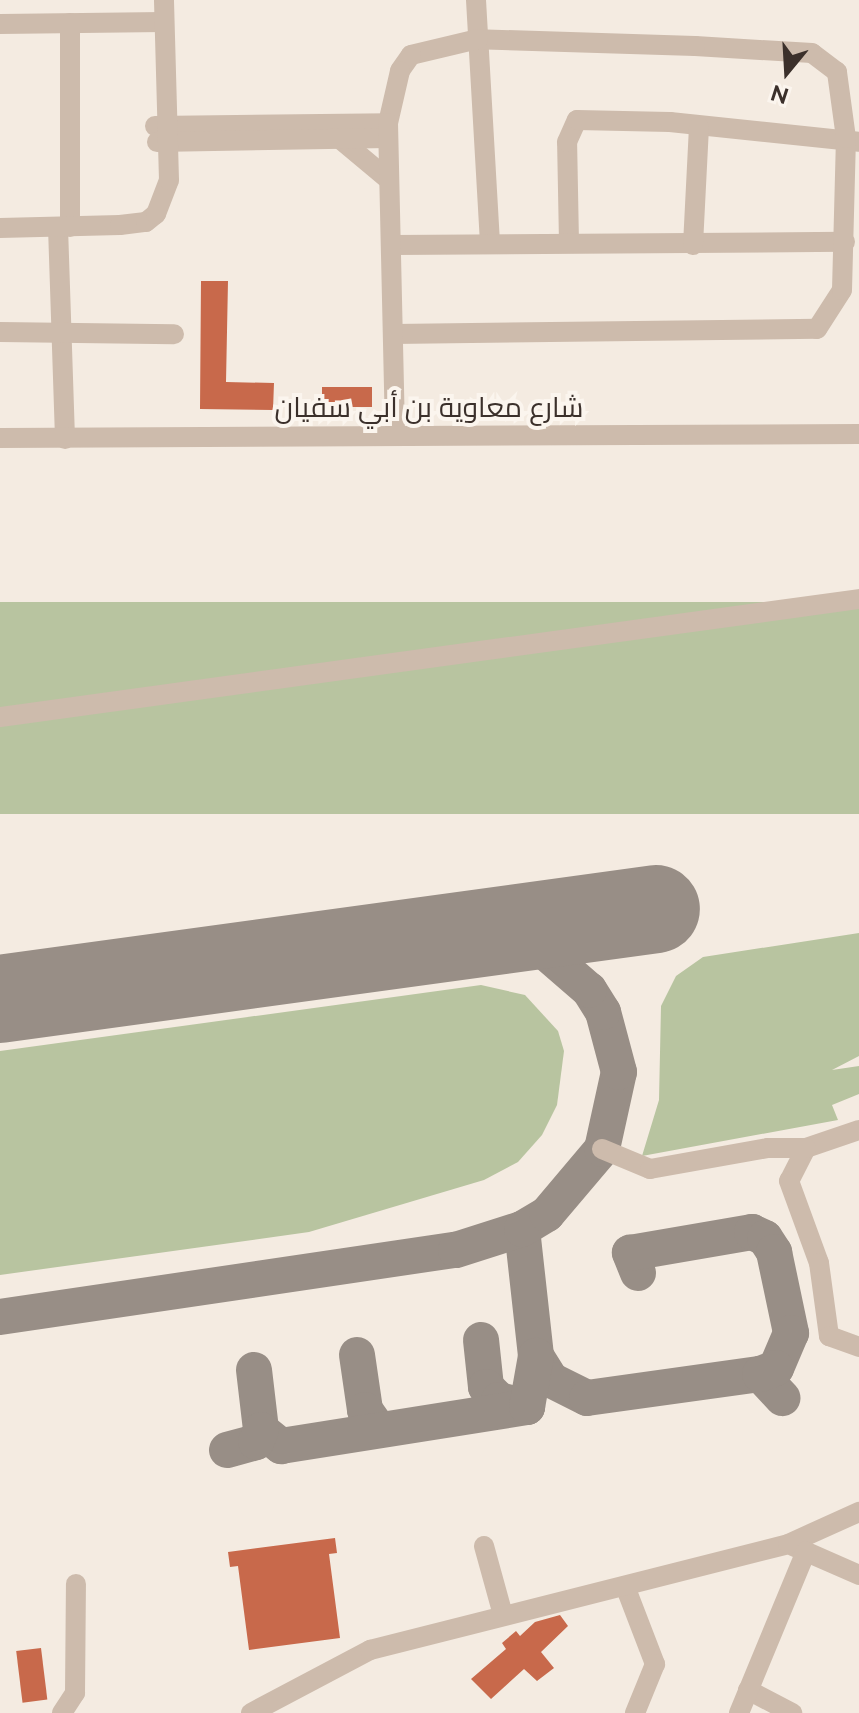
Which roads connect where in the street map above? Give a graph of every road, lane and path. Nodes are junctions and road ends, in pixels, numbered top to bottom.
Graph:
1 (154, 0) edge
2 (164, 0) edge
3 (476, 0) edge
4 (158, 22) junction
5 (70, 23) junction
6 (0, 24) edge
7 (478, 39) junction
8 (699, 127) junction
9 (388, 131) junction
10 (162, 134) junction
11 (340, 139) junction
12 (853, 140) edge
13 (389, 180) junction
14 (64, 227) junction
15 (0, 228) edge
16 (490, 241) junction
17 (569, 242) junction
18 (845, 242) junction
19 (394, 245) junction
20 (693, 245) junction
21 (0, 332) edge
22 (60, 332) junction
23 (174, 334) dead end
24 (394, 334) junction
25 (859, 434) edge
26 (395, 435) junction
27 (0, 438) edge
28 (65, 439) junction
29 (859, 599) edge
30 (0, 717) edge
31 (859, 1130) edge
32 (806, 1148) junction
33 (602, 1149) dead end
34 (859, 1347) edge
35 (859, 1512) edge
36 (484, 1546) dead end
37 (797, 1547) junction
38 (858, 1572) edge
39 (76, 1584) dead end
40 (625, 1586) junction
41 (503, 1615) junction
42 (748, 1690) junction
43 (782, 1711) edge
44 (62, 1713) edge
45 (251, 1713) edge
46 (635, 1713) edge
47 (739, 1713) edge

1 - 4 street
2 - 4 street
3 - 7 street
4 - 5 street
4 - 10 street
5 - 6 street
5 - 14 street
7 - 9 street
7 - 12 street
7 - 16 street
8 - 12 street
8 - 17 street
8 - 20 street
9 - 10 street
9 - 11 street
9 - 13 street
10 - 11 street
10 - 14 street
11 - 13 street
12 - 18 street
13 - 19 street
14 - 15 street
14 - 22 street
16 - 17 street
16 - 19 street
17 - 20 street
18 - 20 street
18 - 24 street
19 - 24 street
21 - 22 street
22 - 23 street
22 - 28 street
24 - 26 street
25 - 26 street, شارع معاوية بن أبي سفيان
26 - 28 street, شارع معاوية بن أبي سفيان
27 - 28 street, شارع معاوية بن أبي سفيان
29 - 30 street
31 - 32 street
32 - 33 street
32 - 34 street
35 - 37 street
36 - 41 street
37 - 38 street
37 - 40 street
37 - 42 street
39 - 44 street
40 - 41 street
40 - 46 street
41 - 45 street
42 - 43 street
42 - 47 street

